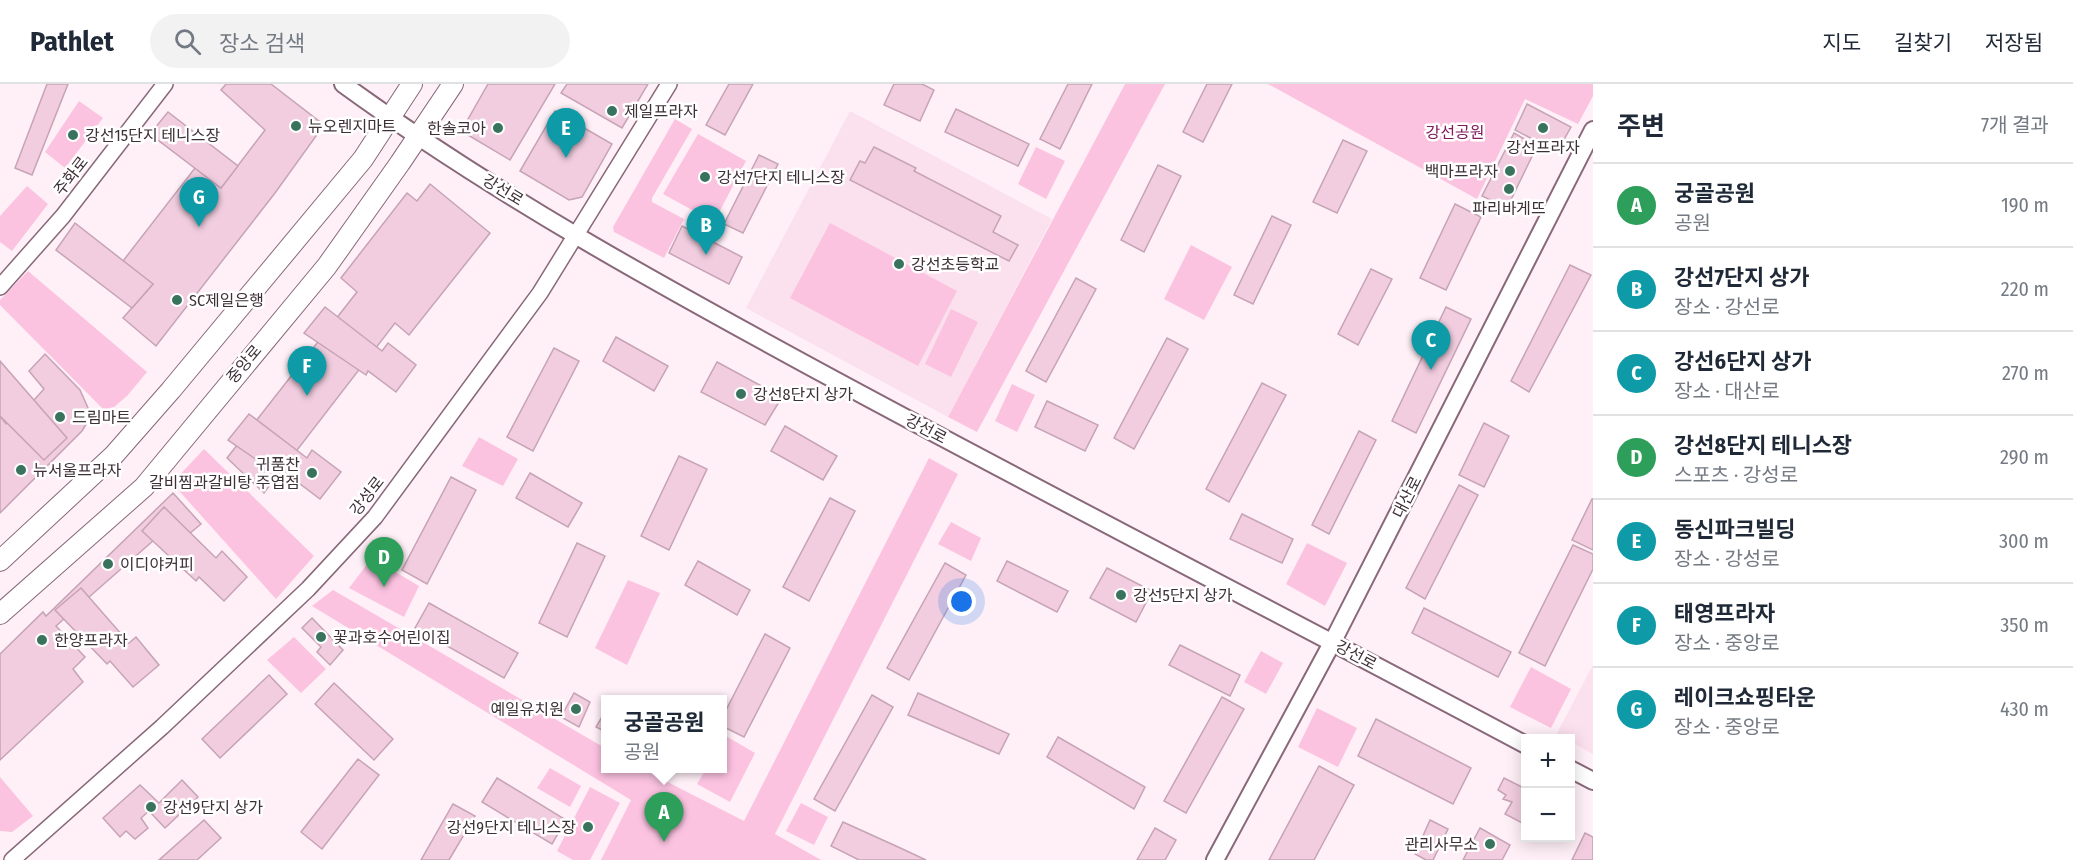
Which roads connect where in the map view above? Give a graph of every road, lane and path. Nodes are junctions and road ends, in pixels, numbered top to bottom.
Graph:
1 (165, 84) edge
2 (343, 84) edge
3 (412, 84) edge
4 (453, 84) edge
5 (669, 84) edge
6 (390, 118) junction
7 (1593, 130) edge
8 (418, 136) junction
9 (577, 236) junction
10 (0, 288) edge
11 (0, 561) edge
12 (0, 614) edge
13 (1332, 643) junction
14 (1521, 742) edge
15 (1575, 772) edge
16 (1593, 781) edge
17 (12, 860) edge
18 (1215, 860) edge

1 - 10 street, 주화로
2 - 6 main road, 강선로
3 - 6 main road
4 - 8 main road, 중앙로
5 - 9 street, 강성로
6 - 8 main road, 강선로
6 - 11 main road
7 - 13 main road, 대산로
8 - 9 main road, 강선로
8 - 12 main road, 중앙로
9 - 13 main road, 강선로
9 - 17 street, 강성로
13 - 14 main road, 강선로
13 - 18 main road, 대산로
15 - 16 main road

